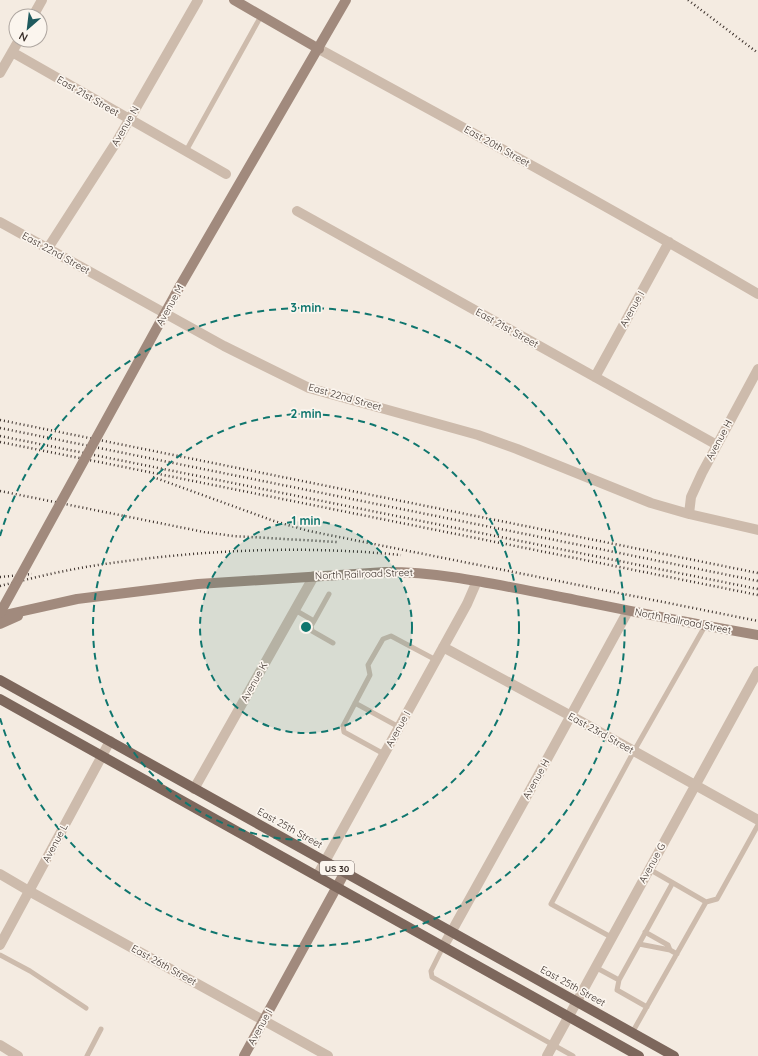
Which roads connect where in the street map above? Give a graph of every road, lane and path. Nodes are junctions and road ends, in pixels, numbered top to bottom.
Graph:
1 (198, 0) edge
2 (234, 0) edge
3 (346, 0) edge
4 (261, 16) junction
5 (14, 48) edge
6 (319, 49) junction
7 (12, 52) junction
8 (0, 73) edge
9 (128, 119) junction
10 (186, 151) junction
11 (226, 174) dead end
12 (297, 211) dead end
13 (0, 222) edge
14 (669, 242) junction
15 (48, 248) junction
16 (758, 294) edge
17 (758, 369) edge
18 (595, 377) junction
19 (717, 444) junction
20 (689, 514) junction
21 (758, 530) edge
22 (314, 576) junction
23 (477, 581) junction
24 (329, 594) dead end
25 (38, 607) junction
26 (295, 610) junction
27 (628, 611) junction
28 (0, 613) edge
29 (0, 616) edge
30 (314, 621) junction
31 (0, 624) edge
32 (705, 626) junction
33 (758, 636) edge
34 (333, 643) dead end
35 (443, 647) junction
36 (436, 660) junction
37 (758, 671) edge
38 (0, 680) edge
39 (0, 699) edge
40 (355, 703) junction
41 (571, 716) junction
42 (399, 727) junction
43 (110, 741) junction
44 (634, 751) junction
45 (384, 754) junction
46 (102, 756) junction
47 (695, 784) junction
48 (194, 788) junction
49 (758, 820) edge
50 (758, 825) edge
51 (325, 861) junction
52 (648, 869) junction
53 (345, 872) junction
54 (0, 874) edge
55 (317, 876) junction
56 (672, 884) junction
57 (337, 887) junction
58 (29, 891) junction
59 (706, 902) junction
60 (451, 932) junction
61 (646, 932) junction
62 (611, 937) junction
63 (639, 944) junction
64 (0, 946) edge
65 (443, 947) junction
66 (670, 950) junction
67 (677, 954) junction
68 (0, 955) edge
69 (595, 967) junction
70 (619, 980) junction
71 (576, 1001) junction
72 (647, 1007) junction
73 (86, 1008) dead end
74 (568, 1016) junction
75 (264, 1021) junction
76 (101, 1029) dead end
77 (632, 1033) junction
78 (553, 1044) junction
79 (0, 1045) edge
80 (18, 1056) edge
81 (87, 1056) edge
82 (244, 1056) edge
83 (328, 1056) edge
84 (547, 1056) edge
85 (574, 1056) edge
86 (639, 1056) edge
87 (674, 1056) edge

1 - 9 street, Avenue N
2 - 4 main road, East 20th Street
3 - 6 main road, Avenue M
4 - 6 main road, East 20th Street
4 - 10 lane
5 - 7 street
6 - 14 street, East 20th Street
6 - 28 main road, Avenue M, bridge
7 - 8 street
7 - 9 street, East 21st Street
9 - 10 street, East 21st Street
9 - 15 street, Avenue N
10 - 11 street, East 21st Street
12 - 18 street, East 21st Street
13 - 15 street, East 22nd Street
14 - 16 street, East 20th Street
14 - 18 street, Avenue I
15 - 20 street, East 22nd Street
17 - 19 street, Avenue H
18 - 19 street, East 21st Street
19 - 20 street, Avenue H
20 - 21 street
22 - 23 main road, North Railroad Street
22 - 25 main road, North Railroad Street
22 - 26 street, Avenue K
23 - 27 main road, North Railroad Street
23 - 35 street, Avenue I
24 - 30 lane
25 - 29 main road
25 - 31 main road
26 - 30 lane
26 - 48 street, Avenue K
27 - 32 main road, North Railroad Street
27 - 41 street, Avenue H
30 - 34 lane
32 - 33 main road, North Railroad Street
32 - 44 lane
35 - 36 street, Avenue I
35 - 41 street, East 23rd Street
36 - 40 lane
36 - 42 street, Avenue I
37 - 47 street, Avenue G
38 - 43 main road, East 25th Street / US 30
39 - 46 main road, US 30
40 - 42 lane
40 - 45 lane
41 - 44 street, East 23rd Street
41 - 60 street, Avenue H
42 - 45 street, Avenue I
43 - 46 street, Avenue L
43 - 48 main road, East 25th Street / US 30
44 - 47 street, East 23rd Street
44 - 62 lane
45 - 51 street, Avenue I
46 - 55 main road, US 30
46 - 58 street, Avenue L
47 - 49 street, East 23rd Street
47 - 52 street, Avenue G
48 - 51 main road, East 25th Street / US 30
50 - 59 lane
51 - 53 main road, East 25th Street / US 30
51 - 55 street, Avenue I
52 - 56 lane
52 - 62 street, Avenue G
53 - 57 main road, Avenue I
53 - 60 main road, East 25th Street / US 30
54 - 58 street, East 26th Street
55 - 57 main road, US 30
56 - 59 lane
56 - 61 lane
57 - 65 main road, US 30
57 - 75 main road, Avenue I
58 - 64 street, Avenue L
58 - 75 street, East 26th Street
59 - 67 lane
60 - 65 street, Avenue H
60 - 71 main road, East 25th Street / US 30
61 - 63 lane
61 - 66 lane
62 - 69 street, Avenue G
63 - 66 lane
63 - 70 lane
65 - 74 main road, US 30
65 - 78 lane
66 - 67 lane
67 - 72 lane
68 - 73 lane
69 - 70 lane
69 - 71 street, Avenue G
70 - 72 lane
71 - 74 street, Avenue G
71 - 77 main road, East 25th Street / US 30
72 - 77 lane
74 - 78 street, Avenue G
74 - 86 main road, US 30
75 - 82 main road, Avenue I
75 - 83 street, East 26th Street
76 - 81 lane
77 - 87 main road, East 25th Street / US 30
78 - 84 street, Avenue G
78 - 85 lane
79 - 80 street

